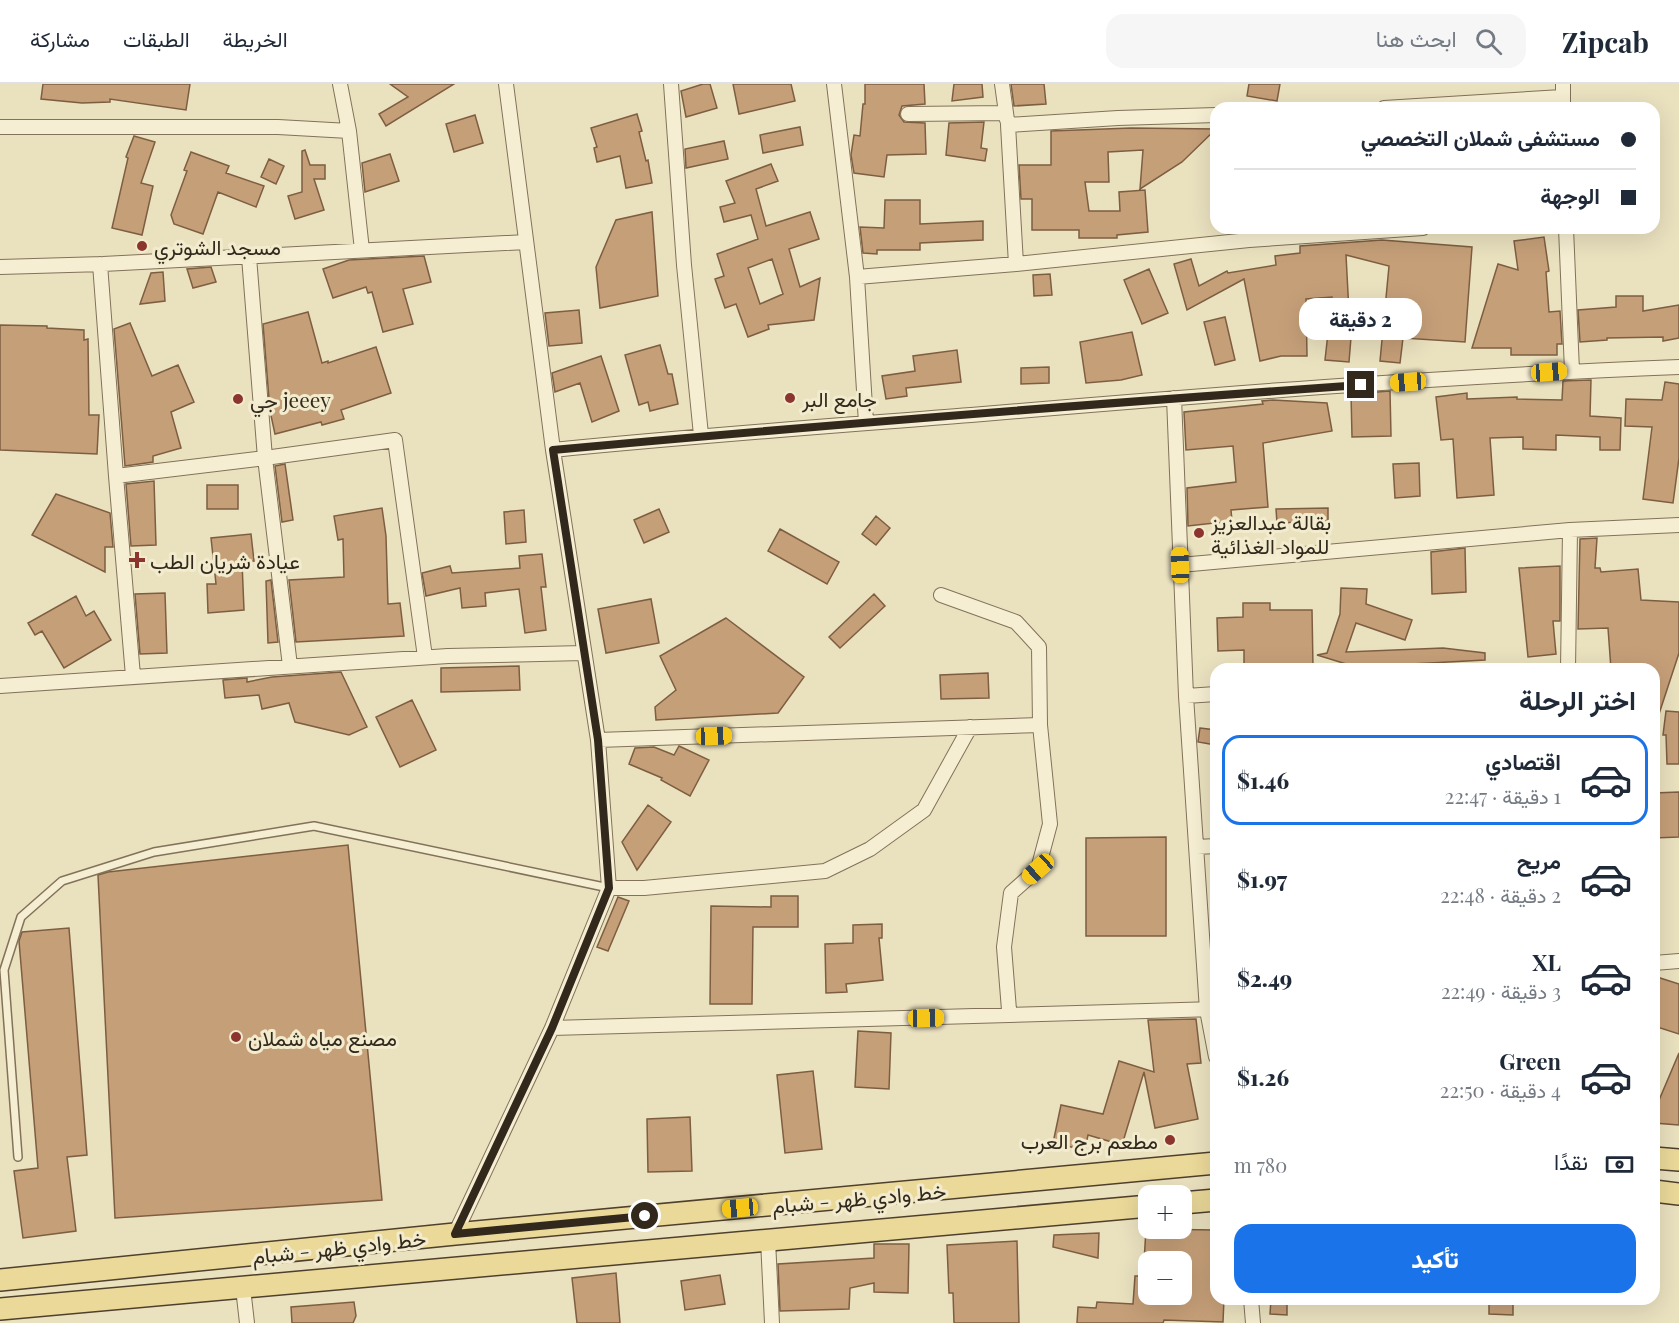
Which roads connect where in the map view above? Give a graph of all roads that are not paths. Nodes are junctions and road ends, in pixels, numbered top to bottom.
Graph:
1 (340, 84) edge
2 (506, 84) edge
3 (671, 84) edge
4 (834, 84) edge
5 (1002, 84) edge
6 (1563, 96) edge
7 (1474, 102) edge
8 (908, 114) dead end
9 (1210, 115) edge
10 (1006, 119) junction
11 (0, 127) edge
12 (349, 131) junction
13 (1336, 234) edge
14 (1566, 234) edge
15 (526, 242) junction
16 (362, 250) junction
17 (249, 256) junction
18 (100, 264) junction
19 (1016, 264) junction
20 (0, 267) edge
21 (857, 277) junction
22 (1679, 367) edge
23 (1572, 371) junction
24 (1174, 398) junction
25 (866, 423) junction
26 (701, 435) junction
27 (553, 450) junction
28 (266, 458) junction
29 (116, 476) junction
30 (1679, 525) edge
31 (1570, 530) junction
32 (1180, 565) junction
33 (941, 595) dead end
34 (584, 653) junction
35 (425, 657) junction
36 (1568, 663) edge
37 (290, 666) junction
38 (133, 676) junction
39 (0, 686) edge
40 (1210, 694) edge
41 (1186, 696) junction
42 (1040, 725) junction
43 (970, 727) junction
44 (598, 740) junction
45 (1210, 846) edge
46 (1197, 847) junction
47 (609, 888) junction
48 (1679, 961) edge
49 (1660, 963) edge
50 (1210, 988) edge
51 (1009, 1010) dead end
52 (1210, 1010) edge
53 (552, 1028) junction
54 (18, 1157) dead end
55 (1660, 1158) edge
56 (1679, 1160) edge
57 (1210, 1164) edge
58 (1660, 1192) edge
59 (1679, 1194) edge
60 (1210, 1201) edge
61 (1192, 1202) edge
62 (1138, 1207) edge
63 (455, 1234) junction
64 (768, 1240) junction
65 (0, 1280) edge
66 (243, 1288) junction
67 (1252, 1305) edge
68 (0, 1309) edge
69 (247, 1323) edge
70 (772, 1323) edge
71 (1253, 1323) edge

1 - 12 street
2 - 15 street
3 - 26 street
4 - 21 street
5 - 10 street
6 - 7 street
8 - 10 street
9 - 10 street
10 - 19 street
11 - 12 street
12 - 16 street
13 - 19 street
14 - 23 street
15 - 16 street
15 - 27 street
16 - 17 street
17 - 18 street
17 - 28 street
18 - 20 street
18 - 29 street
19 - 21 street
21 - 25 street
22 - 23 street
23 - 24 street
24 - 25 street
24 - 32 street
25 - 26 street
26 - 27 street
27 - 34 street
28 - 29 street
28 - 35 street
28 - 37 street
29 - 38 street
30 - 31 street
31 - 32 street
31 - 36 street
32 - 41 street
33 - 42 street
34 - 35 street
34 - 44 street
35 - 37 street
37 - 38 street
38 - 39 street
40 - 41 street
41 - 46 street
42 - 43 street
42 - 51 street
43 - 44 street
43 - 47 street
44 - 47 street
45 - 46 street
46 - 50 street
47 - 53 street
47 - 54 lane
48 - 49 street
52 - 53 street
53 - 63 street
55 - 56 main road
57 - 63 main road, خط وادي ظهر - شبام
58 - 59 main road
60 - 61 main road
62 - 64 main road, خط وادي ظهر - شبام
63 - 65 main road, خط وادي ظهر - شبام
64 - 66 main road, خط وادي ظهر - شبام
64 - 70 street
66 - 68 main road, خط وادي ظهر - شبام
66 - 69 street
67 - 71 street

